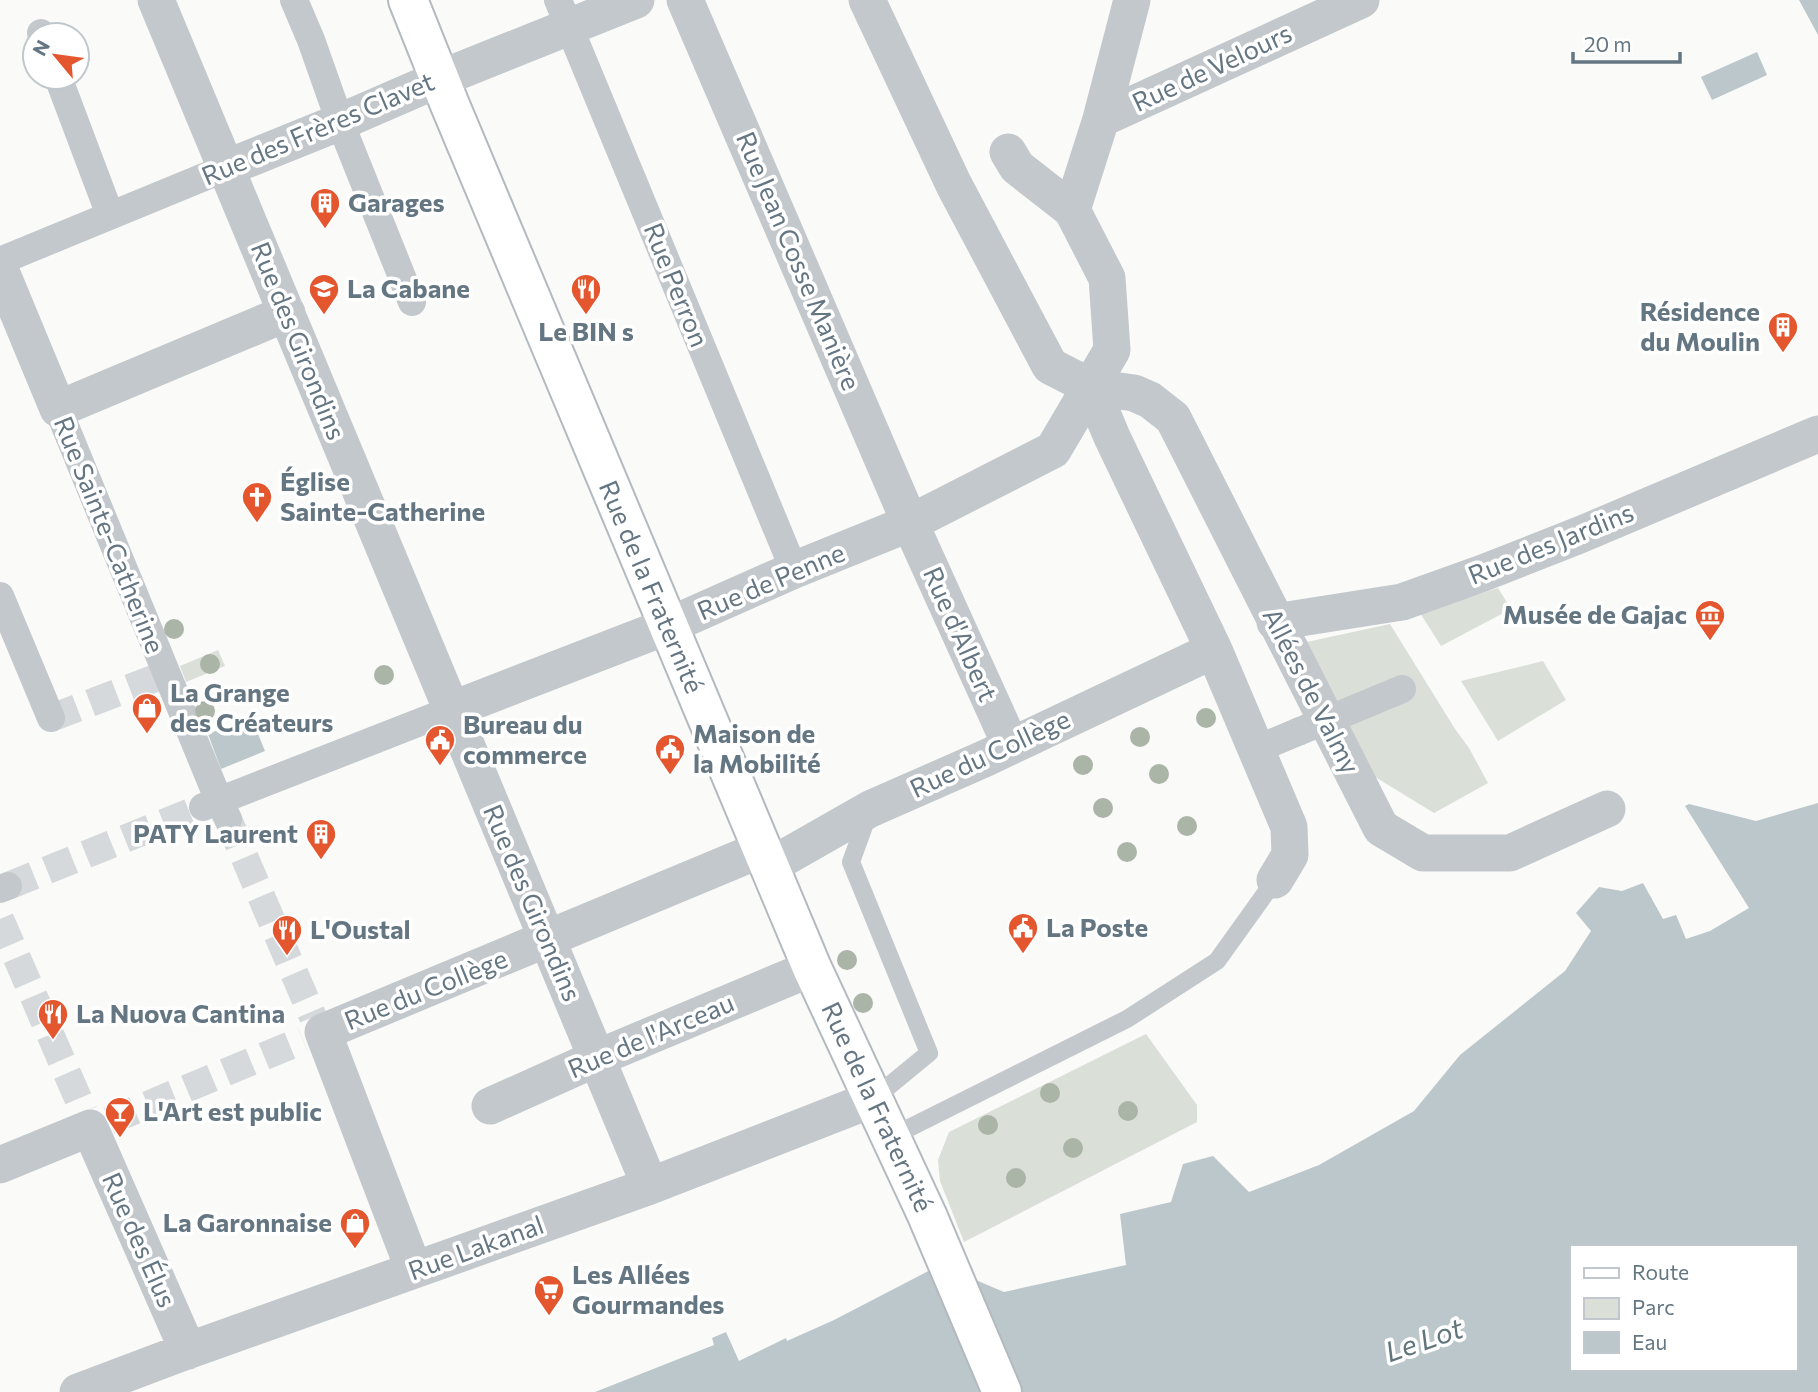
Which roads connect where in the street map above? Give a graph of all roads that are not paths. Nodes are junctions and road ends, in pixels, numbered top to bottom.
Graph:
1 (156, 0) edge
2 (294, 0) edge
3 (408, 0) edge
4 (636, 0) edge
5 (685, 0) edge
6 (867, 0) edge
7 (1132, 0) edge
8 (1361, 0) edge
9 (564, 14) edge
10 (439, 79) junction
11 (63, 91) edge
12 (1101, 119) junction
13 (340, 122) junction
14 (1008, 152) dead end
15 (226, 168) junction
16 (1072, 210) junction
17 (110, 215) junction
18 (0, 261) edge
19 (0, 269) edge
20 (412, 302) dead end
21 (286, 313) junction
22 (1091, 387) junction
23 (58, 409) junction
24 (1818, 434) edge
25 (910, 523) junction
26 (794, 570) junction
27 (0, 596) edge
28 (1275, 622) junction
29 (668, 626) junction
30 (1214, 650) junction
31 (1402, 689) dead end
32 (451, 710) junction
33 (51, 719) dead end
34 (1011, 746) junction
35 (1257, 749) junction
36 (216, 809) joint
37 (870, 809) junction
38 (1607, 809) dead end
39 (766, 857) junction
40 (1275, 880) joint
41 (547, 940) junction
42 (812, 968) junction
43 (597, 1058) junction
44 (873, 1099) junction
45 (490, 1106) dead end
46 (891, 1137) junction
47 (0, 1165) edge
48 (650, 1186) junction
49 (415, 1270) junction
50 (188, 1351) junction
51 (78, 1392) edge
52 (1002, 1392) edge

1 - 15 street, Rue des Girondins
2 - 13 street
3 - 10 main road, Rue de la Fraternité
4 - 9 street, Rue des Frères Clavet
5 - 25 street, Rue Jean Cosse Manière
6 - 22 street, Allées de Valmy
7 - 12 street
8 - 12 street, Rue de Velours
9 - 10 street, Rue des Frères Clavet
9 - 26 street, Rue Perron
10 - 13 street, Rue des Frères Clavet
10 - 29 main road, Rue de la Fraternité
11 - 17 street
12 - 16 street
13 - 15 street, Rue des Frères Clavet
13 - 20 street
14 - 16 street
15 - 17 street, Rue des Frères Clavet
15 - 21 street, Rue des Girondins
16 - 22 street
17 - 18 street, Rue des Frères Clavet
19 - 23 street, Rue Sainte-Catherine
21 - 23 street
21 - 32 street, Rue des Girondins
22 - 25 street, Rue de Penne
22 - 28 street, Allées de Valmy
22 - 30 street
23 - 36 street, Rue Sainte-Catherine
24 - 28 street, Rue des Jardins
25 - 26 street, Rue de Penne
25 - 34 street, Rue d'Albert
26 - 29 street, Rue de Penne
27 - 33 street
28 - 38 street, Allées de Valmy
29 - 32 street, Rue de Penne
29 - 39 main road, Rue de la Fraternité
30 - 34 street, Rue du Collège
30 - 35 street
31 - 35 street, bridge
32 - 36 street, Rue de Penne
32 - 41 street, Rue des Girondins
34 - 37 street, Rue du Collège
35 - 40 street
37 - 39 street, Rue du Collège
37 - 44 lane
39 - 41 street, Rue du Collège
39 - 42 main road, Rue de la Fraternité
40 - 46 lane
41 - 43 street, Rue des Girondins
41 - 49 street, Rue du Collège
42 - 43 street, Rue de l'Arceau
42 - 44 main road, Rue de la Fraternité
43 - 45 street, Rue de l'Arceau
43 - 48 street, Rue des Girondins
44 - 46 main road, Rue de la Fraternité
44 - 48 street, Rue Lakanal
46 - 52 main road, Rue de la Fraternité
47 - 50 street, Rue des Élus
48 - 49 street, Rue Lakanal
49 - 50 street, Rue Lakanal
50 - 51 street, Rue Lakanal

